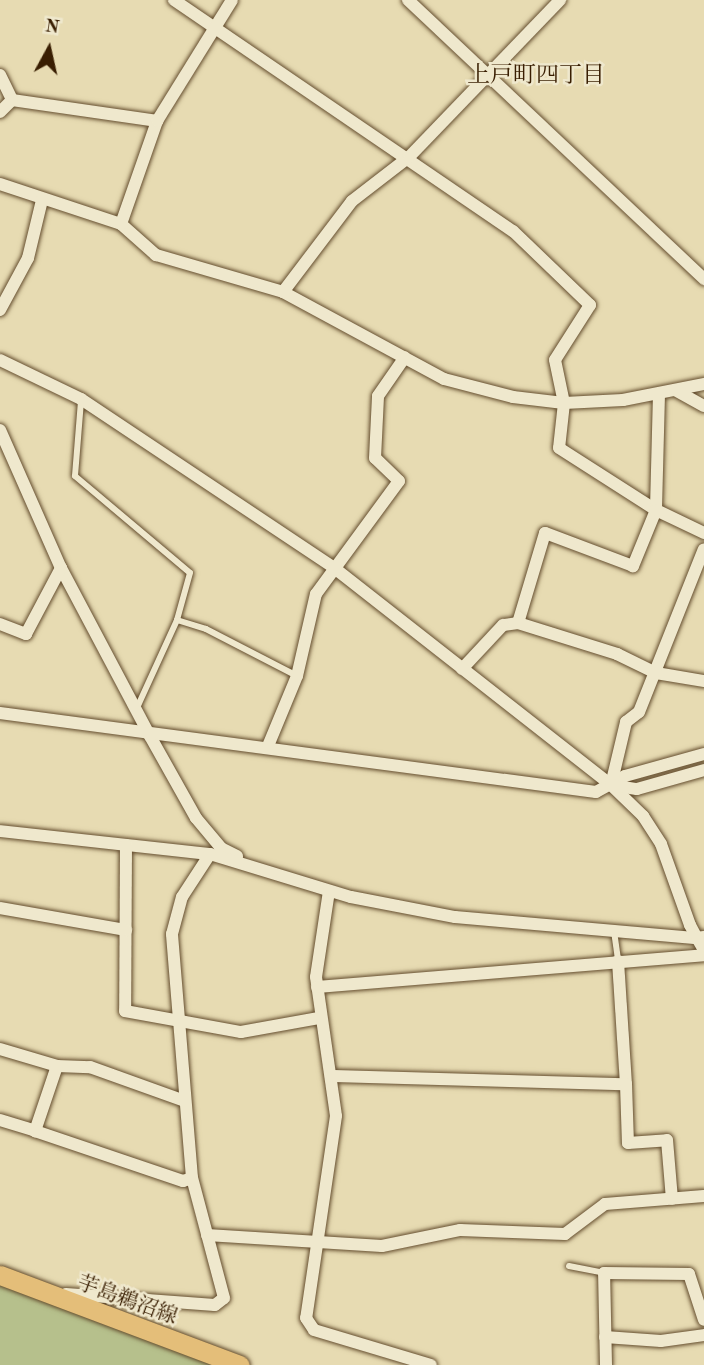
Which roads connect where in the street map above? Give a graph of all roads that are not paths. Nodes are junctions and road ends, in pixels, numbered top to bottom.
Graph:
1 (174, 0) edge
2 (232, 0) edge
3 (408, 0) edge
4 (560, 0) edge
5 (214, 27) junction
6 (0, 75) edge
7 (487, 78) junction
8 (12, 100) junction
9 (0, 112) edge
10 (157, 121) junction
11 (409, 157) junction
12 (0, 184) edge
13 (42, 200) junction
14 (121, 223) junction
15 (704, 279) edge
16 (283, 292) junction
17 (0, 310) edge
18 (405, 357) junction
19 (0, 360) edge
20 (704, 384) edge
21 (676, 390) junction
22 (659, 394) junction
23 (81, 399) junction
24 (564, 403) junction
25 (704, 406) edge
26 (0, 430) edge
27 (656, 510) junction
28 (704, 533) edge
29 (704, 549) edge
30 (333, 567) junction
31 (61, 568) junction
32 (177, 620) junction
33 (519, 623) junction
34 (0, 624) edge
35 (462, 669) junction
36 (656, 673) junction
37 (297, 676) junction
38 (704, 681) edge
39 (136, 710) junction
40 (0, 713) edge
41 (150, 736) junction
42 (268, 746) junction
43 (704, 754) edge
44 (704, 769) edge
45 (611, 785) junction
46 (0, 831) edge
47 (126, 845) junction
48 (210, 854) junction
49 (262, 868) junction
50 (329, 891) junction
51 (0, 908) edge
52 (125, 930) junction
53 (614, 931) junction
54 (701, 938) edge
55 (704, 953) edge
56 (618, 961) junction
57 (317, 987) junction
58 (319, 1018) junction
59 (183, 1023) junction
60 (0, 1049) edge
61 (57, 1066) junction
62 (331, 1076) junction
63 (626, 1084) junction
64 (185, 1101) junction
65 (0, 1120) edge
66 (35, 1131) junction
67 (192, 1178) junction
68 (704, 1196) edge
69 (672, 1199) junction
70 (207, 1235) junction
71 (317, 1244) junction
72 (569, 1266) dead end
73 (704, 1270) edge
74 (604, 1273) junction
75 (689, 1274) junction
76 (0, 1275) edge
77 (38, 1292) junction
78 (704, 1320) edge
79 (704, 1335) edge
80 (605, 1337) junction
81 (240, 1365) edge
82 (431, 1365) edge
83 (606, 1365) edge

1 - 5 street
2 - 5 street
3 - 7 street
4 - 7 street
5 - 10 street
5 - 11 street
6 - 8 street
7 - 11 street
7 - 15 street
8 - 9 street
8 - 10 street
10 - 14 street
11 - 16 street
11 - 24 street
12 - 13 street
13 - 14 street
13 - 17 street
14 - 16 street
16 - 18 street
18 - 24 street
18 - 30 street
19 - 23 street
20 - 21 street
21 - 22 street
21 - 25 street
22 - 24 street
22 - 27 street
23 - 30 street
23 - 32 lane
24 - 27 street
26 - 31 street
27 - 28 street
27 - 33 street
29 - 36 street
30 - 35 street
30 - 37 street
31 - 34 street
31 - 39 street
32 - 37 lane
32 - 39 lane
33 - 35 street
33 - 36 street
35 - 45 street
36 - 38 street
36 - 45 street
37 - 42 street
39 - 41 street
40 - 41 street
41 - 42 street
41 - 49 street
42 - 45 street
43 - 45 street
44 - 45 street
45 - 54 street
46 - 47 street
47 - 48 street
47 - 52 street
48 - 49 street
48 - 59 street
49 - 50 street
50 - 53 street
50 - 57 street
51 - 52 street
52 - 59 street
53 - 54 street
53 - 56 lane
54 - 55 street
55 - 56 street
56 - 57 street
56 - 63 street
57 - 58 street
58 - 59 street
58 - 62 street
59 - 64 street
60 - 61 street
61 - 64 street
61 - 66 street
62 - 63 street
62 - 71 street
63 - 69 street
64 - 67 street
65 - 66 street
66 - 67 street
67 - 70 street
68 - 69 street
69 - 71 street
70 - 71 street
70 - 77 street
71 - 82 street
72 - 74 lane
73 - 75 street
74 - 75 street
74 - 80 street
75 - 78 street
76 - 77 main road, 芋島鵜沼線
77 - 81 main road, 芋島鵜沼線
79 - 80 street
80 - 83 street

